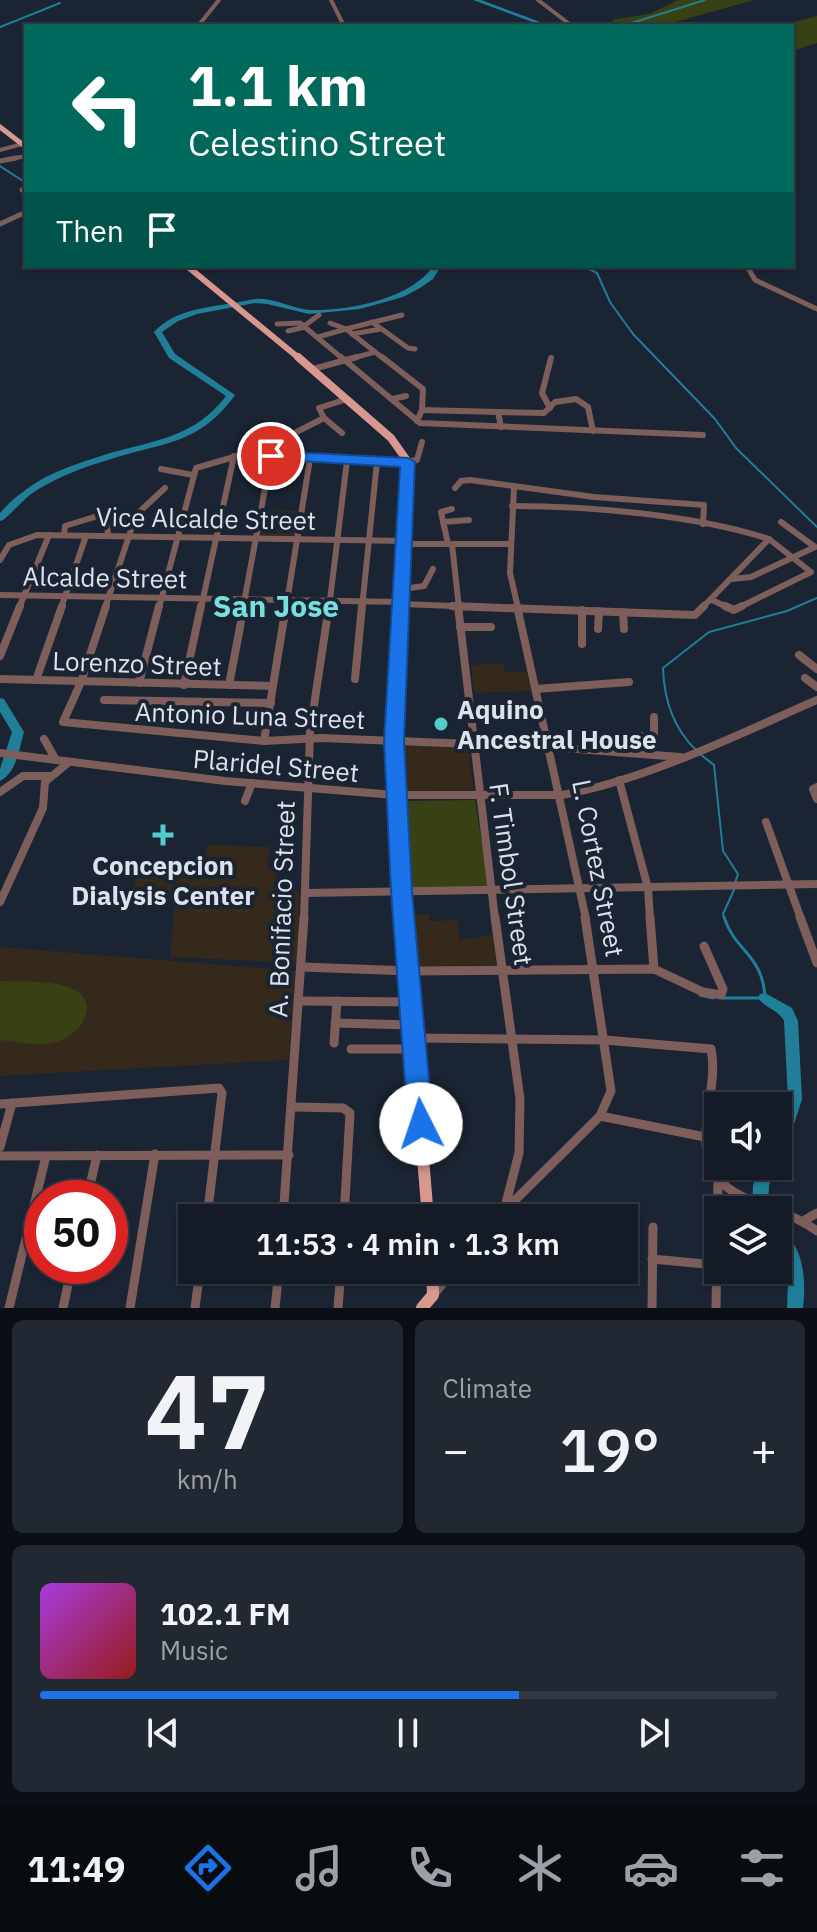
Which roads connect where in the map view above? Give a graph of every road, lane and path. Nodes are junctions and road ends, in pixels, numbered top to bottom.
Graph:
1 (219, 0) edge
2 (331, 0) edge
3 (538, 0) edge
4 (200, 24) edge
5 (343, 24) edge
6 (568, 24) edge
7 (0, 127) edge
8 (24, 146) edge
9 (0, 156) edge
10 (24, 156) edge
11 (24, 213) edge
12 (0, 224) edge
13 (190, 268) edge
14 (749, 268) edge
15 (817, 309) edge
16 (319, 315) dead end
17 (402, 315) dead end
18 (372, 322) junction
19 (330, 323) dead end
20 (277, 324) dead end
21 (306, 327) junction
22 (381, 329) junction
23 (288, 331) dead end
24 (349, 331) junction
25 (301, 335) dead end
26 (318, 337) junction
27 (415, 349) dead end
28 (375, 352) junction
29 (551, 358) dead end
30 (346, 360) junction
31 (313, 369) junction
32 (406, 396) dead end
33 (347, 399) junction
34 (392, 399) junction
35 (550, 408) junction
36 (422, 410) junction
37 (498, 412) junction
38 (324, 418) junction
39 (417, 421) junction
40 (501, 427) junction
41 (593, 431) junction
42 (342, 433) dead end
43 (703, 435) dead end
44 (422, 442) dead end
45 (253, 455) junction
46 (234, 456) junction
47 (271, 456) junction
48 (310, 459) junction
49 (347, 461) junction
50 (377, 462) junction
51 (408, 462) junction
52 (161, 469) dead end
53 (194, 473) junction
54 (514, 487) junction
55 (165, 488) dead end
56 (455, 488) dead end
57 (594, 497) junction
58 (512, 506) junction
59 (452, 509) dead end
60 (593, 510) junction
61 (469, 520) dead end
62 (443, 522) junction
63 (781, 522) dead end
64 (703, 524) junction
65 (49, 535) junction
66 (64, 535) junction
67 (86, 536) junction
68 (108, 536) junction
69 (127, 537) junction
70 (176, 538) junction
71 (216, 539) junction
72 (255, 539) junction
73 (769, 539) junction
74 (296, 540) junction
75 (337, 540) junction
76 (370, 541) junction
77 (405, 543) junction
78 (450, 544) junction
79 (511, 544) junction
80 (791, 555) junction
81 (0, 560) edge
82 (433, 569) dead end
83 (732, 579) junction
84 (402, 589) junction
85 (0, 595) edge
86 (23, 595) junction
87 (66, 596) junction
88 (107, 597) junction
89 (161, 598) junction
90 (203, 598) junction
91 (246, 599) junction
92 (289, 600) junction
93 (712, 600) junction
94 (331, 601) junction
95 (364, 602) junction
96 (402, 603) junction
97 (457, 605) junction
98 (516, 608) junction
99 (582, 610) junction
100 (599, 611) junction
101 (623, 612) junction
102 (460, 627) junction
103 (491, 627) dead end
104 (598, 629) dead end
105 (624, 629) dead end
106 (582, 644) dead end
107 (799, 655) dead end
108 (0, 656) edge
109 (817, 669) edge
110 (805, 678) dead end
111 (0, 679) edge
112 (355, 679) dead end
113 (36, 680) junction
114 (81, 682) junction
115 (629, 682) dead end
116 (139, 683) junction
117 (184, 685) junction
118 (229, 685) junction
119 (273, 686) junction
120 (817, 687) edge
121 (536, 689) junction
122 (104, 700) dead end
123 (817, 700) edge
124 (271, 703) junction
125 (654, 717) dead end
126 (641, 736) dead end
127 (44, 739) dead end
128 (312, 739) junction
129 (264, 741) junction
130 (394, 741) junction
131 (474, 745) junction
132 (551, 747) junction
133 (654, 748) junction
134 (640, 752) junction
135 (0, 753) edge
136 (680, 757) junction
137 (54, 760) junction
138 (69, 762) junction
139 (51, 776) junction
140 (619, 780) junction
141 (252, 783) junction
142 (307, 788) junction
143 (815, 788) edge
144 (0, 792) edge
145 (395, 795) junction
146 (562, 795) junction
147 (478, 797) junction
148 (817, 799) edge
149 (245, 801) dead end
150 (766, 822) dead end
151 (0, 875) edge
152 (11, 876) junction
153 (817, 884) edge
154 (788, 885) junction
155 (581, 888) junction
156 (648, 888) junction
157 (493, 890) junction
158 (401, 891) junction
159 (305, 893) junction
160 (0, 900) edge
161 (704, 946) dead end
162 (817, 963) edge
163 (303, 967) junction
164 (502, 969) junction
165 (595, 969) junction
166 (654, 969) junction
167 (409, 971) junction
168 (301, 1001) junction
169 (337, 1001) junction
170 (412, 1002) junction
171 (335, 1023) junction
172 (413, 1025) junction
173 (512, 1039) junction
174 (605, 1040) junction
175 (334, 1043) dead end
176 (415, 1044) junction
177 (351, 1049) dead end
178 (712, 1092) edge
179 (610, 1099) junction
180 (12, 1103) junction
181 (0, 1104) edge
182 (294, 1107) junction
183 (600, 1116) junction
184 (615, 1121) junction
185 (704, 1137) edge
186 (0, 1147) edge
187 (155, 1154) junction
188 (215, 1154) junction
189 (97, 1155) junction
190 (289, 1155) junction
191 (0, 1156) edge
192 (46, 1156) junction
193 (91, 1180) edge
194 (720, 1180) edge
195 (209, 1204) edge
196 (284, 1204) edge
197 (345, 1204) edge
198 (427, 1204) edge
199 (505, 1204) edge
200 (510, 1204) edge
201 (817, 1213) edge
202 (805, 1220) junction
203 (653, 1227) dead end
204 (817, 1231) edge
205 (652, 1259) junction
206 (704, 1264) edge
207 (68, 1284) edge
208 (198, 1284) edge
209 (278, 1284) edge
210 (340, 1284) edge
211 (433, 1284) edge
212 (442, 1284) edge
213 (716, 1284) edge
214 (433, 1295) junction
215 (9, 1308) edge
216 (63, 1308) edge
217 (130, 1308) edge
218 (195, 1308) edge
219 (275, 1308) edge
220 (338, 1308) edge
221 (422, 1308) edge
222 (652, 1308) edge
223 (716, 1308) edge

1 - 4 street
2 - 5 street
3 - 6 street
7 - 8 main road
8 - 9 street
9 - 10 street
11 - 12 street
13 - 31 main road
14 - 15 street
16 - 21 street
17 - 18 street
18 - 22 street
18 - 24 street
19 - 24 street
20 - 21 street
21 - 23 street
21 - 25 street
21 - 26 street
22 - 24 street
22 - 27 street
24 - 26 street
24 - 28 street
26 - 30 street
28 - 30 street
28 - 36 street
29 - 35 street
30 - 31 street
30 - 34 street
31 - 33 main road
32 - 34 street
33 - 38 street
33 - 51 main road
34 - 39 street
35 - 37 street
35 - 41 street
36 - 37 street
36 - 39 street
37 - 40 street
38 - 42 street
38 - 45 street
39 - 40 street
40 - 41 street
41 - 43 street
44 - 51 street
45 - 46 street
45 - 47 street
46 - 53 street
46 - 71 street
47 - 48 street
47 - 72 street
48 - 49 street
48 - 74 street
49 - 50 street
49 - 75 street, A. Bonifacio Street
50 - 51 street
50 - 76 street
51 - 77 main road
52 - 53 street
53 - 70 street
54 - 56 street
54 - 57 street
54 - 58 street, L. Cortez Street
55 - 69 street
57 - 60 street
57 - 64 street
58 - 60 street
58 - 79 street, L. Cortez Street
59 - 62 street
60 - 64 street
61 - 62 street
62 - 78 street, F. Timbol Street
63 - 80 street
64 - 73 street
65 - 66 street, Vice Alcalde Street
65 - 81 street, Vice Alcalde Street
65 - 86 street
66 - 67 street, Vice Alcalde Street
66 - 68 street
67 - 68 street, Vice Alcalde Street
67 - 87 street
68 - 69 street, Vice Alcalde Street
69 - 70 street, Vice Alcalde Street
69 - 88 street
70 - 71 street, Vice Alcalde Street
70 - 89 street
71 - 72 street, Vice Alcalde Street
71 - 90 street
72 - 74 street, Vice Alcalde Street
72 - 91 street
73 - 80 street
73 - 83 street
74 - 75 street, Vice Alcalde Street
74 - 92 street
75 - 76 street, Vice Alcalde Street
75 - 94 street, A. Bonifacio Street
76 - 77 street, Vice Alcalde Street
76 - 95 street
77 - 78 street, Vice Alcalde Street
77 - 84 main road
78 - 79 street, Vice Alcalde Street
78 - 97 street, F. Timbol Street
79 - 98 street, L. Cortez Street
80 - 83 street
80 - 93 street
82 - 84 street
83 - 93 street
84 - 96 main road
85 - 86 street, Alcalde Street
86 - 87 street, Alcalde Street
86 - 108 street
87 - 88 street, Alcalde Street
87 - 113 street
88 - 89 street, Alcalde Street
88 - 114 street
89 - 90 street, Alcalde Street
89 - 116 street
90 - 91 street, Alcalde Street
90 - 117 street
91 - 92 street, Alcalde Street
91 - 118 street
92 - 94 street, Alcalde Street
92 - 119 street
93 - 101 street, Alcalde Street
94 - 95 street, Alcalde Street
94 - 128 street, A. Bonifacio Street
95 - 96 street, Alcalde Street
95 - 112 street
96 - 97 street, Alcalde Street
96 - 130 main road
97 - 98 street, Alcalde Street
97 - 102 street, F. Timbol Street
98 - 99 street, Alcalde Street
98 - 121 street, L. Cortez Street
99 - 100 street, Alcalde Street
99 - 106 street
100 - 101 street, Alcalde Street
100 - 104 street
101 - 105 street
102 - 103 street
102 - 131 street, F. Timbol Street
107 - 109 street
110 - 120 street
111 - 113 street, Lorenzo Street
113 - 114 street, Lorenzo Street
114 - 116 street, Lorenzo Street
114 - 129 street, Antonio Luna Street
115 - 121 street
116 - 117 street, Lorenzo Street
117 - 118 street, Lorenzo Street
118 - 119 street, Lorenzo Street
119 - 124 street
121 - 132 street, L. Cortez Street
122 - 124 street
123 - 136 street, Plaridel Street
124 - 129 street
125 - 133 street
126 - 134 street
127 - 137 street
128 - 129 street, Antonio Luna Street
128 - 130 street, Antonio Luna Street
128 - 142 street, A. Bonifacio Street
130 - 131 street, Antonio Luna Street
130 - 145 main road
131 - 132 street, Antonio Luna Street
131 - 147 street, F. Timbol Street
132 - 134 street, Antonio Luna Street
132 - 146 street, L. Cortez Street
133 - 134 street, Antonio Luna Street
133 - 136 street, Antonio Luna Street
135 - 137 street, Plaridel Street
136 - 140 street, Plaridel Street
137 - 138 street, Plaridel Street
138 - 139 street
138 - 141 street, Plaridel Street
139 - 144 street
139 - 152 street
140 - 146 street, Plaridel Street
140 - 156 street
141 - 142 street, Plaridel Street
141 - 149 street
142 - 145 street, Plaridel Street
142 - 159 street, A. Bonifacio Street
143 - 148 street
145 - 147 street, Plaridel Street
145 - 158 main road
146 - 147 street, Plaridel Street
146 - 155 street, L. Cortez Street
147 - 157 street, F. Timbol Street
150 - 154 street
151 - 152 street
152 - 160 street
153 - 154 street
154 - 156 street
154 - 162 street
155 - 156 street
155 - 157 street
155 - 165 street, L. Cortez Street
156 - 166 street
157 - 158 street
157 - 164 street, F. Timbol Street
158 - 159 street
158 - 167 main road
159 - 163 street, A. Bonifacio Street
161 - 166 street
163 - 167 street
163 - 168 street, A. Bonifacio Street
164 - 165 street
164 - 167 street
164 - 173 street, F. Timbol Street
165 - 166 street
165 - 174 street, L. Cortez Street
167 - 170 main road
168 - 169 street
168 - 182 street, A. Bonifacio Street
169 - 170 street
169 - 171 street
170 - 172 main road
171 - 172 street
171 - 175 street
172 - 176 main road
173 - 174 street
173 - 176 street
173 - 199 street, F. Timbol Street
174 - 178 street
174 - 179 street, L. Cortez Street
176 - 177 street
176 - 198 main road
179 - 183 street
179 - 184 street, L. Cortez Street
180 - 181 street
180 - 186 street
180 - 188 street
182 - 190 street, A. Bonifacio Street
182 - 197 street
183 - 184 street
183 - 200 street
184 - 185 street
187 - 188 street
187 - 189 street
187 - 217 street
188 - 190 street
188 - 195 street
189 - 192 street
189 - 193 street
190 - 196 street, A. Bonifacio Street
191 - 192 street
192 - 215 street
194 - 202 street
201 - 202 street
202 - 204 street
203 - 205 street
205 - 206 street
205 - 222 street
207 - 216 street
208 - 218 street
209 - 219 street
210 - 220 street
211 - 214 main road
212 - 214 street
213 - 223 street
214 - 221 main road

